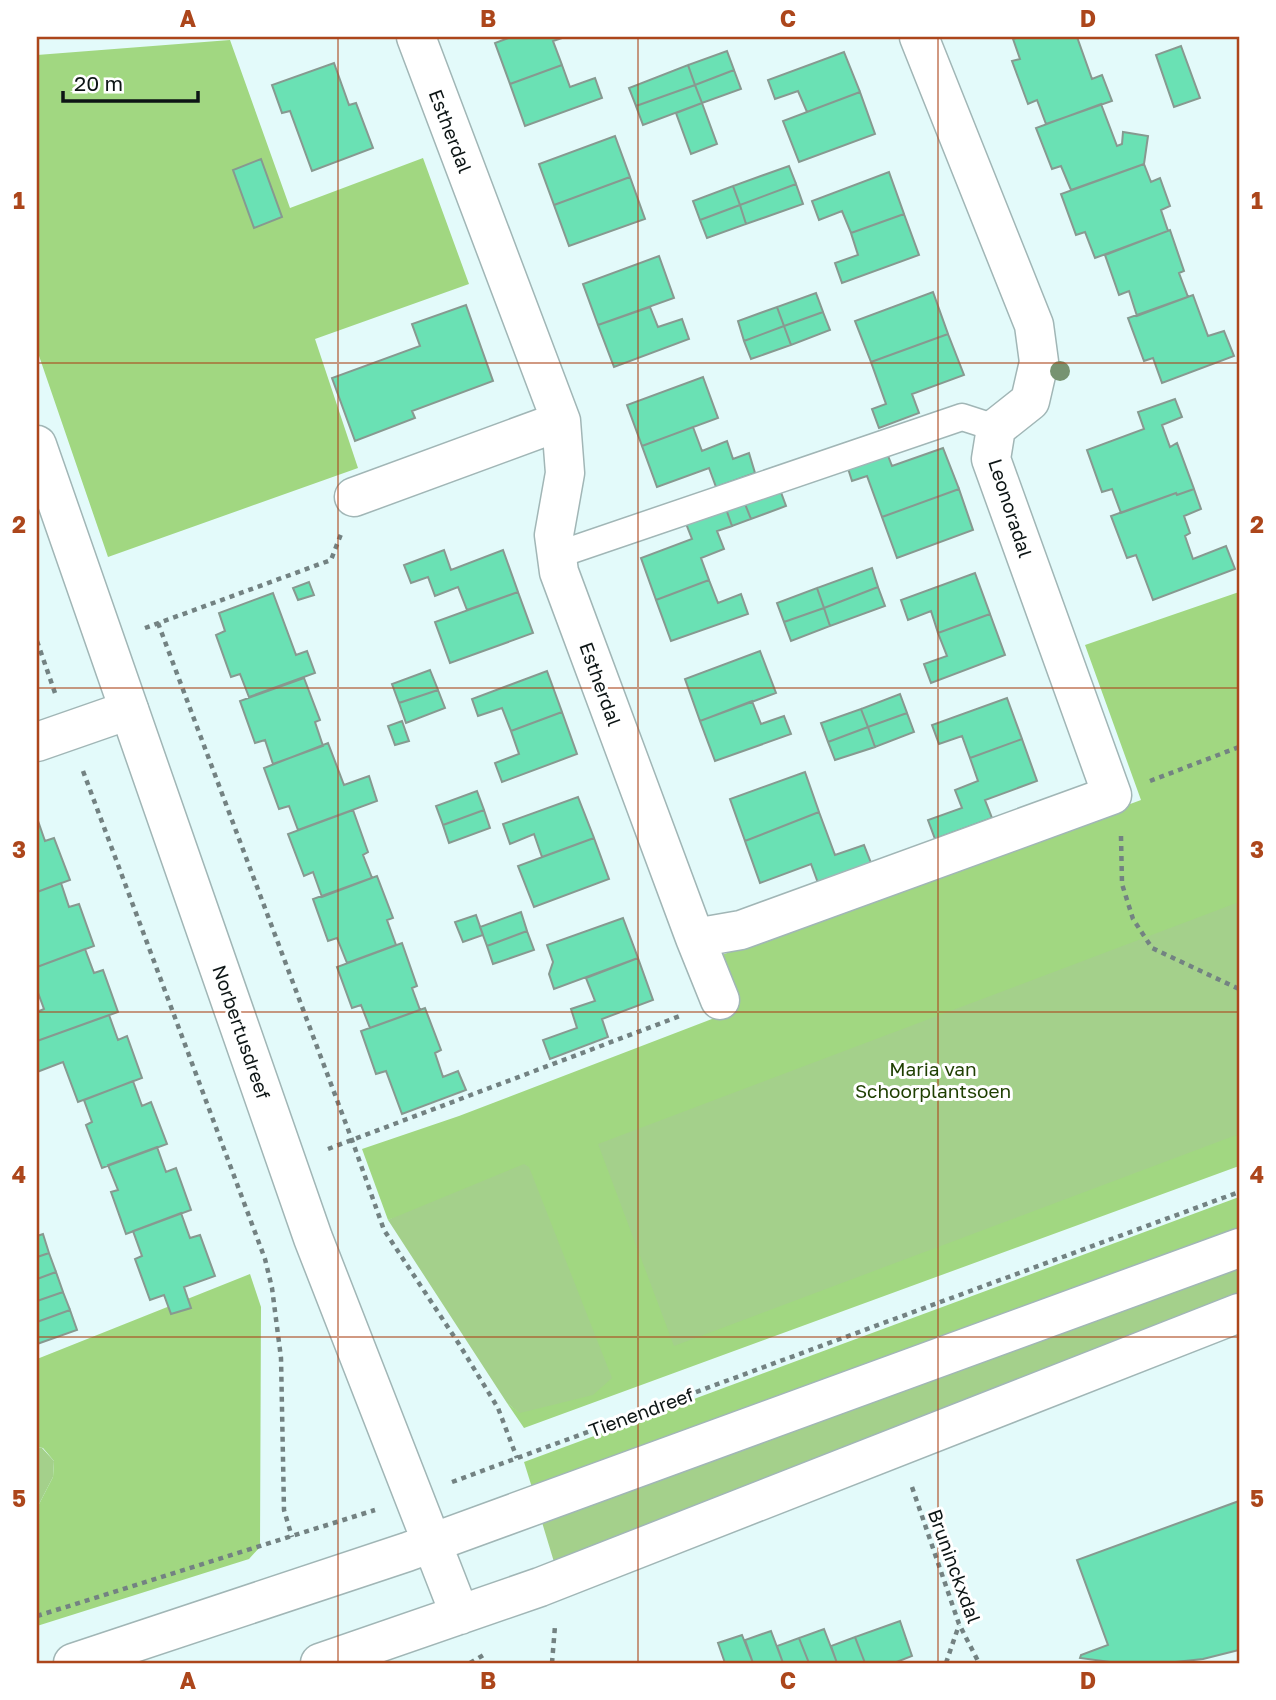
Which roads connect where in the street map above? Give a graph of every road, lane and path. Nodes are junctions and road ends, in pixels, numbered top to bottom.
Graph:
1 (416, 37) edge
2 (919, 37) edge
3 (561, 421) junction
4 (996, 428) junction
5 (37, 445) edge
6 (354, 497) joint
7 (557, 555) junction
8 (158, 623) junction
9 (37, 641) edge
10 (105, 642) junction
11 (129, 710) junction
12 (52, 737) edge
13 (1239, 747) edge
14 (1112, 795) junction
15 (695, 937) junction
16 (1239, 989) edge
17 (720, 1000) joint
18 (352, 1140) junction
19 (288, 1165) junction
20 (1239, 1192) edge
21 (1239, 1248) edge
22 (1239, 1313) edge
23 (517, 1458) junction
24 (909, 1477) dead end
25 (413, 1497) junction
26 (292, 1537) junction
27 (431, 1544) junction
28 (460, 1615) junction
29 (37, 1616) edge
30 (555, 1624) dead end
31 (959, 1624) junction
32 (73, 1663) edge
33 (320, 1663) edge
34 (552, 1663) edge
35 (946, 1663) edge
36 (979, 1663) edge

1 - 3 street, Estherdal
2 - 4 street
3 - 6 street
3 - 7 street, Estherdal
4 - 7 lane
4 - 14 street, Leonoradal
5 - 10 street, Norbertusdreef
6 - 8 path
7 - 15 street, Estherdal
8 - 10 path
8 - 18 path
9 - 12 path
10 - 11 street, Norbertusdreef
11 - 12 street
11 - 19 street, Norbertusdreef
12 - 26 path
13 - 14 path
14 - 15 street
14 - 16 path
15 - 17 street, Estherdal
17 - 18 path
18 - 19 path
18 - 23 path
19 - 25 street, Norbertusdreef
20 - 23 path, Tienendreef
21 - 27 street
22 - 28 street
23 - 25 path, Tienendreef
24 - 31 path, Bruninckxdal
25 - 26 path, Tienendreef
25 - 27 street, Norbertusdreef
26 - 29 path, Tienendreef
27 - 28 street, Norbertusdreef
27 - 32 street
28 - 33 street
30 - 34 path
31 - 35 path
31 - 36 path, Bruninckxdal

